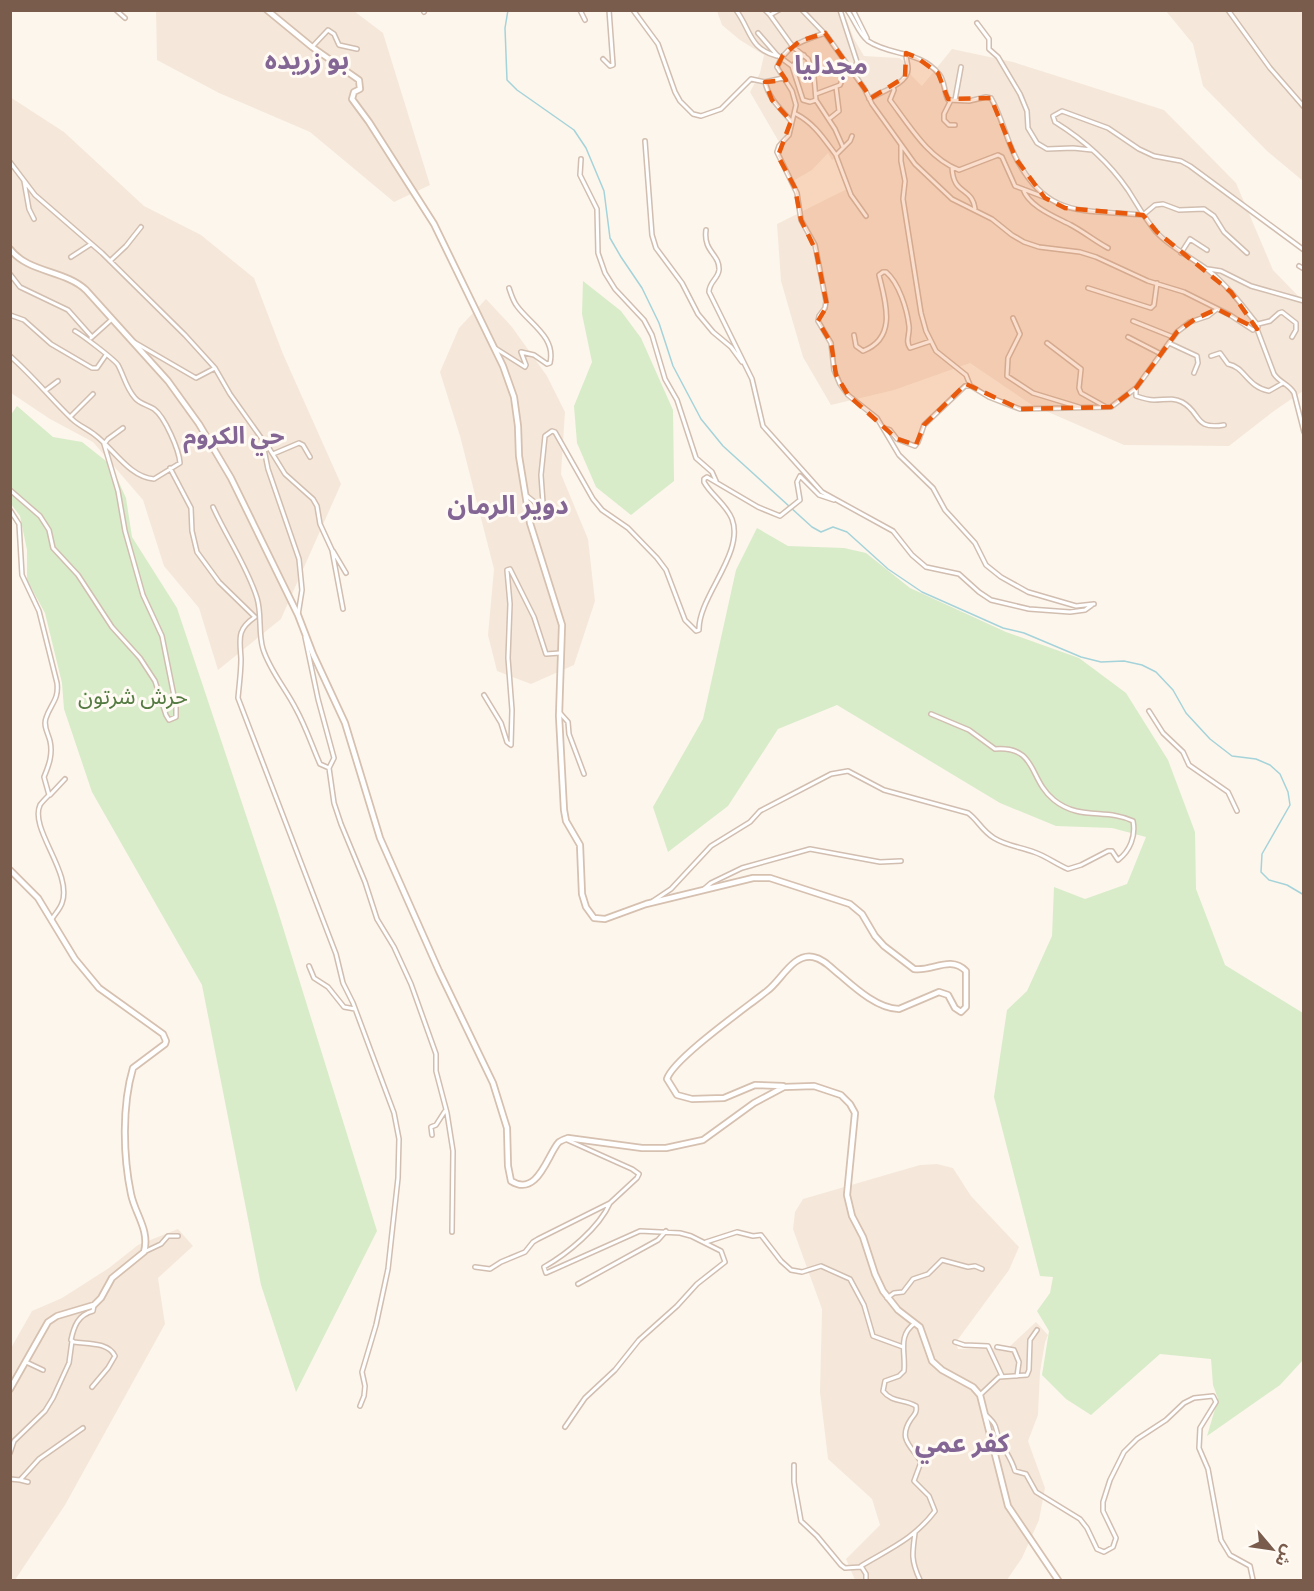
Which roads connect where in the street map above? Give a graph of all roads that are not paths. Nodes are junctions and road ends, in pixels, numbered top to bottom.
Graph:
1 (116, 10) edge
2 (267, 10) edge
3 (580, 10) edge
4 (609, 10) edge
5 (633, 10) edge
6 (736, 10) edge
7 (765, 10) edge
8 (779, 10) edge
9 (802, 10) edge
10 (840, 10) edge
11 (847, 10) edge
12 (853, 10) edge
13 (1228, 10) edge
14 (770, 15) junction
15 (125, 18) dead end
16 (585, 20) dead end
17 (977, 23) dead end
18 (758, 33) dead end
19 (825, 33) junction
20 (867, 40) junction
21 (794, 46) junction
22 (312, 48) junction
23 (357, 48) dead end
24 (906, 53) junction
25 (804, 55) junction
26 (782, 58) junction
27 (603, 59) dead end
28 (848, 64) junction
29 (792, 66) junction
30 (961, 67) dead end
31 (852, 71) junction
32 (783, 78) junction
33 (765, 82) junction
34 (836, 87) junction
35 (893, 87) junction
36 (816, 94) junction
37 (869, 99) junction
38 (816, 100) junction
39 (953, 100) junction
40 (1304, 107) edge
41 (795, 114) junction
42 (828, 120) junction
43 (791, 121) junction
44 (955, 125) dead end
45 (852, 136) dead end
46 (645, 141) dead end
47 (901, 144) junction
48 (843, 147) junction
49 (1094, 150) junction
50 (836, 155) junction
51 (580, 159) dead end
52 (10, 162) edge
53 (952, 167) junction
54 (23, 179) junction
55 (1023, 189) junction
56 (1045, 198) junction
57 (975, 209) junction
58 (1143, 215) junction
59 (866, 216) dead end
60 (34, 219) dead end
61 (141, 227) dead end
62 (706, 230) dead end
63 (91, 244) junction
64 (1108, 248) dead end
65 (10, 249) edge
66 (1207, 250) dead end
67 (1304, 250) edge
68 (1181, 253) junction
69 (1247, 253) dead end
70 (13, 254) edge
71 (71, 257) dead end
72 (110, 261) junction
73 (1299, 266) dead end
74 (1206, 269) junction
75 (1304, 269) edge
76 (10, 273) edge
77 (1156, 283) junction
78 (509, 288) dead end
79 (1088, 288) dead end
80 (1304, 302) edge
81 (1217, 309) junction
82 (10, 315) edge
83 (1013, 318) dead end
84 (111, 320) junction
85 (1133, 321) dead end
86 (1257, 324) junction
87 (1257, 329) junction
88 (75, 331) dead end
89 (854, 335) dead end
90 (1128, 337) dead end
91 (1173, 337) junction
92 (1292, 337) dead end
93 (91, 338) junction
94 (130, 341) junction
95 (931, 341) junction
96 (1047, 342) dead end
97 (1169, 344) junction
98 (494, 347) junction
99 (1161, 354) junction
100 (106, 355) junction
101 (10, 356) edge
102 (1211, 356) dead end
103 (745, 366) junction
104 (215, 369) junction
105 (1194, 374) dead end
106 (58, 381) dead end
107 (1283, 382) junction
108 (971, 386) junction
109 (1136, 388) junction
110 (46, 390) junction
111 (93, 394) dead end
112 (1080, 408) junction
113 (1108, 408) junction
114 (70, 417) junction
115 (1224, 425) dead end
116 (1303, 427) edge
117 (123, 428) dead end
118 (882, 428) junction
119 (1304, 432) edge
120 (262, 438) junction
121 (104, 444) junction
122 (273, 454) junction
123 (310, 458) dead end
124 (170, 468) junction
125 (717, 483) junction
126 (10, 490) edge
127 (524, 492) junction
128 (834, 500) junction
129 (213, 507) dead end
130 (10, 510) edge
131 (332, 550) junction
132 (346, 573) dead end
133 (343, 609) dead end
134 (298, 615) junction
135 (257, 617) junction
136 (304, 633) junction
137 (562, 653) junction
138 (484, 695) dead end
139 (559, 711) junction
140 (1149, 711) dead end
141 (931, 714) dead end
142 (328, 768) junction
143 (584, 774) dead end
144 (65, 779) dead end
145 (49, 795) junction
146 (1237, 811) dead end
147 (901, 861) dead end
148 (10, 870) edge
149 (704, 889) junction
150 (646, 904) junction
151 (52, 919) junction
152 (309, 966) dead end
153 (356, 1009) junction
154 (784, 1087) junction
155 (446, 1109) junction
156 (432, 1135) dead end
157 (564, 1139) junction
158 (610, 1203) junction
159 (666, 1231) junction
160 (452, 1232) dead end
161 (178, 1236) dead end
162 (706, 1242) junction
163 (144, 1252) junction
164 (475, 1267) dead end
165 (982, 1269) dead end
166 (578, 1284) dead end
167 (887, 1298) junction
168 (94, 1305) junction
169 (916, 1322) junction
170 (1037, 1330) dead end
171 (72, 1341) junction
172 (956, 1342) dead end
173 (903, 1347) junction
174 (998, 1347) dead end
175 (26, 1362) junction
176 (37, 1367) junction
177 (43, 1370) dead end
178 (35, 1372) dead end
179 (1002, 1376) junction
180 (1017, 1376) junction
181 (92, 1387) dead end
182 (10, 1389) edge
183 (980, 1395) junction
184 (360, 1406) dead end
185 (986, 1415) junction
186 (566, 1427) dead end
187 (83, 1428) dead end
188 (10, 1453) edge
189 (794, 1465) dead end
190 (10, 1479) edge
191 (20, 1480) junction
192 (28, 1482) dead end
193 (915, 1532) junction
194 (861, 1568) junction
195 (866, 1581) edge
196 (920, 1581) edge
197 (1058, 1581) edge
198 (1252, 1581) edge

1 - 15 street
2 - 22 street
3 - 16 street
4 - 27 street
5 - 33 street
6 - 26 street
7 - 14 street
8 - 14 street
9 - 19 street
10 - 31 street
11 - 20 street
12 - 20 street
13 - 40 street
14 - 21 street
17 - 49 street
18 - 26 street
19 - 21 street
19 - 28 street
20 - 24 street
21 - 25 street
21 - 26 street
22 - 23 street
22 - 98 street
24 - 35 street
24 - 39 street
25 - 29 street
25 - 36 street
26 - 29 street
26 - 32 street
28 - 31 street
28 - 34 street
29 - 38 street
30 - 39 street
31 - 37 street
32 - 33 street
32 - 41 street
33 - 43 street
34 - 36 street
34 - 42 street
35 - 37 street
35 - 53 street
36 - 38 street
37 - 47 street
38 - 42 street
39 - 44 street
39 - 56 street
41 - 43 street
41 - 50 street
42 - 48 street
43 - 118 street
45 - 48 street
46 - 103 street
47 - 57 street
47 - 95 street
48 - 50 street
49 - 58 street
49 - 67 street
50 - 59 street
51 - 125 street
52 - 54 street
53 - 55 street
53 - 57 street
54 - 60 street
54 - 63 street
55 - 56 street
55 - 64 street
56 - 58 street
57 - 77 street
58 - 68 street
58 - 69 street
61 - 72 street
62 - 103 street
63 - 71 street
63 - 72 street
65 - 70 street
66 - 68 street
68 - 74 street
70 - 84 street
72 - 104 street
73 - 75 street
74 - 80 street
74 - 86 street
76 - 93 street
77 - 79 street
77 - 81 street
78 - 98 street
81 - 87 street
81 - 91 street
82 - 100 street
83 - 112 street
84 - 93 street
84 - 94 street
85 - 91 street
86 - 87 street
86 - 92 street
87 - 107 street
88 - 93 street
89 - 95 street
90 - 99 street
91 - 97 street
93 - 100 street
94 - 104 street
94 - 134 street
95 - 108 street
96 - 113 street
97 - 99 street
97 - 105 street
98 - 127 street
99 - 109 street
100 - 124 street
101 - 110 street
102 - 107 street
103 - 128 street
104 - 120 street
106 - 110 street
107 - 116 street
108 - 112 street
108 - 118 street
109 - 113 street
109 - 115 street
110 - 114 street
111 - 114 street
112 - 113 street
114 - 121 street
116 - 119 street
117 - 121 street
118 - 128 street
120 - 122 street
120 - 134 street
121 - 124 street
121 - 126 street
122 - 123 street
122 - 131 street
124 - 135 street
125 - 127 street
125 - 128 street
127 - 137 street
129 - 135 street
130 - 145 street
131 - 132 street
131 - 133 street
134 - 136 street
135 - 142 street
135 - 153 street
136 - 142 street
136 - 157 street
137 - 138 street
137 - 139 street
139 - 143 street
139 - 150 street
140 - 146 street
141 - 150 street
142 - 155 street
144 - 145 street
145 - 151 street
147 - 149 street
148 - 151 street
149 - 150 street
149 - 154 street
151 - 163 street
152 - 153 street
153 - 184 street
154 - 157 street
154 - 167 street
155 - 156 street
155 - 160 street
157 - 158 street
158 - 159 street
158 - 164 street
159 - 162 street
159 - 166 street
161 - 163 street
162 - 173 street
162 - 186 street
163 - 168 street
165 - 167 street
167 - 169 street
168 - 171 street
168 - 175 street
169 - 173 street
169 - 183 street
170 - 180 street
171 - 181 street
171 - 188 street
172 - 179 street
173 - 193 street
174 - 180 street
175 - 176 street
175 - 182 street
176 - 177 street
176 - 178 street
179 - 180 street
179 - 183 street
183 - 185 street
185 - 197 street
185 - 198 street
187 - 191 street
189 - 194 street
190 - 191 street
191 - 192 street
193 - 194 street
193 - 196 street
194 - 195 street

